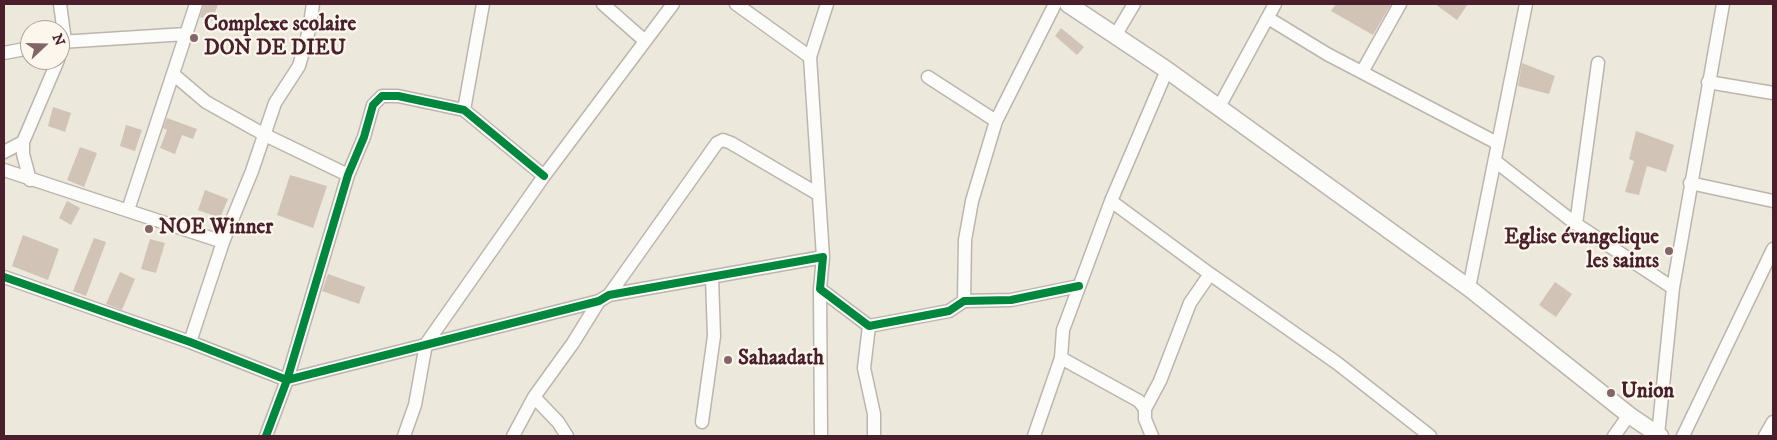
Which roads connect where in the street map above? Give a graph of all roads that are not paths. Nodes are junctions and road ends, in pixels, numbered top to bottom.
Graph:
1 (60, 4) edge
2 (196, 4) edge
3 (313, 4) edge
4 (483, 4) edge
5 (604, 4) edge
6 (673, 4) edge
7 (736, 4) edge
8 (827, 4) edge
9 (1055, 4) edge
10 (1068, 4) edge
11 (1134, 4) edge
12 (1275, 4) edge
13 (1400, 4) edge
14 (1526, 4) edge
15 (1723, 4) edge
16 (1268, 18) junction
17 (61, 20) edge
18 (186, 34) junction
19 (1115, 36) junction
20 (70, 41) edge
21 (645, 41) junction
22 (20, 50) edge
23 (4, 53) edge
24 (810, 57) junction
25 (1598, 63) dead end
26 (54, 70) edge
27 (1167, 70) junction
28 (1362, 72) junction
29 (173, 74) junction
30 (928, 77) dead end
31 (1708, 82) junction
32 (1773, 93) edge
33 (1219, 107) junction
34 (464, 110) junction
35 (996, 122) junction
36 (265, 135) junction
37 (22, 142) junction
38 (1497, 143) junction
39 (4, 152) edge
40 (1495, 161) junction
41 (4, 170) edge
42 (348, 175) junction
43 (544, 176) junction
44 (30, 180) junction
45 (1690, 183) junction
46 (818, 194) junction
47 (1111, 200) junction
48 (1773, 201) edge
49 (128, 210) junction
50 (1576, 224) junction
51 (223, 242) junction
52 (1773, 249) edge
53 (823, 257) junction
54 (1210, 274) junction
55 (4, 277) edge
56 (712, 278) junction
57 (1079, 286) junction
58 (1469, 288) junction
59 (1673, 288) junction
60 (820, 289) junction
61 (604, 298) junction
62 (964, 301) junction
63 (869, 326) junction
64 (190, 342) junction
65 (426, 344) junction
66 (1061, 358) junction
67 (287, 380) junction
68 (534, 397) junction
69 (1145, 409) junction
70 (1629, 415) junction
71 (702, 422) dead end
72 (1773, 422) edge
73 (266, 436) edge
74 (404, 436) edge
75 (513, 436) edge
76 (567, 436) edge
77 (821, 436) edge
78 (874, 436) edge
79 (1034, 436) edge
80 (1152, 436) edge
81 (1430, 436) edge
82 (1614, 436) edge
83 (1659, 436) edge
84 (1683, 436) edge
85 (1765, 436) edge

1 - 17 street
2 - 18 street
3 - 36 street
4 - 34 street
5 - 21 street
6 - 21 street
7 - 24 street
8 - 24 street
9 - 35 street
10 - 19 main road
11 - 19 street
12 - 16 street
13 - 28 street
14 - 38 street
15 - 31 street
16 - 28 street
16 - 33 street
18 - 20 street
18 - 29 street
19 - 27 main road
21 - 43 street
22 - 23 street
24 - 46 street
25 - 50 street
26 - 37 street
27 - 33 main road
27 - 47 street
28 - 38 street
29 - 36 street
29 - 49 street
30 - 35 street
31 - 32 street
31 - 45 street
33 - 58 main road
34 - 42 street
34 - 43 street
35 - 62 street
36 - 42 street
36 - 51 street
37 - 39 street
37 - 44 street
38 - 40 street
40 - 50 street
40 - 58 street
41 - 44 street
42 - 67 street
43 - 65 street
44 - 49 street
45 - 48 street
45 - 59 street
46 - 53 street
46 - 61 street
47 - 54 street
47 - 57 street
49 - 51 street
50 - 59 street
51 - 64 street
52 - 84 street
53 - 56 street
53 - 60 street
54 - 69 street
54 - 81 street
55 - 64 street
56 - 61 street
56 - 71 street
57 - 62 street
57 - 66 street
58 - 70 main road
59 - 83 street
60 - 63 street
60 - 77 street
61 - 65 street
61 - 68 street
62 - 63 street
63 - 78 street
64 - 67 street
65 - 67 street
65 - 74 street
66 - 69 street
66 - 79 street
67 - 73 street
68 - 75 street
68 - 76 street
69 - 80 street
70 - 82 street
70 - 83 main road
72 - 85 street

